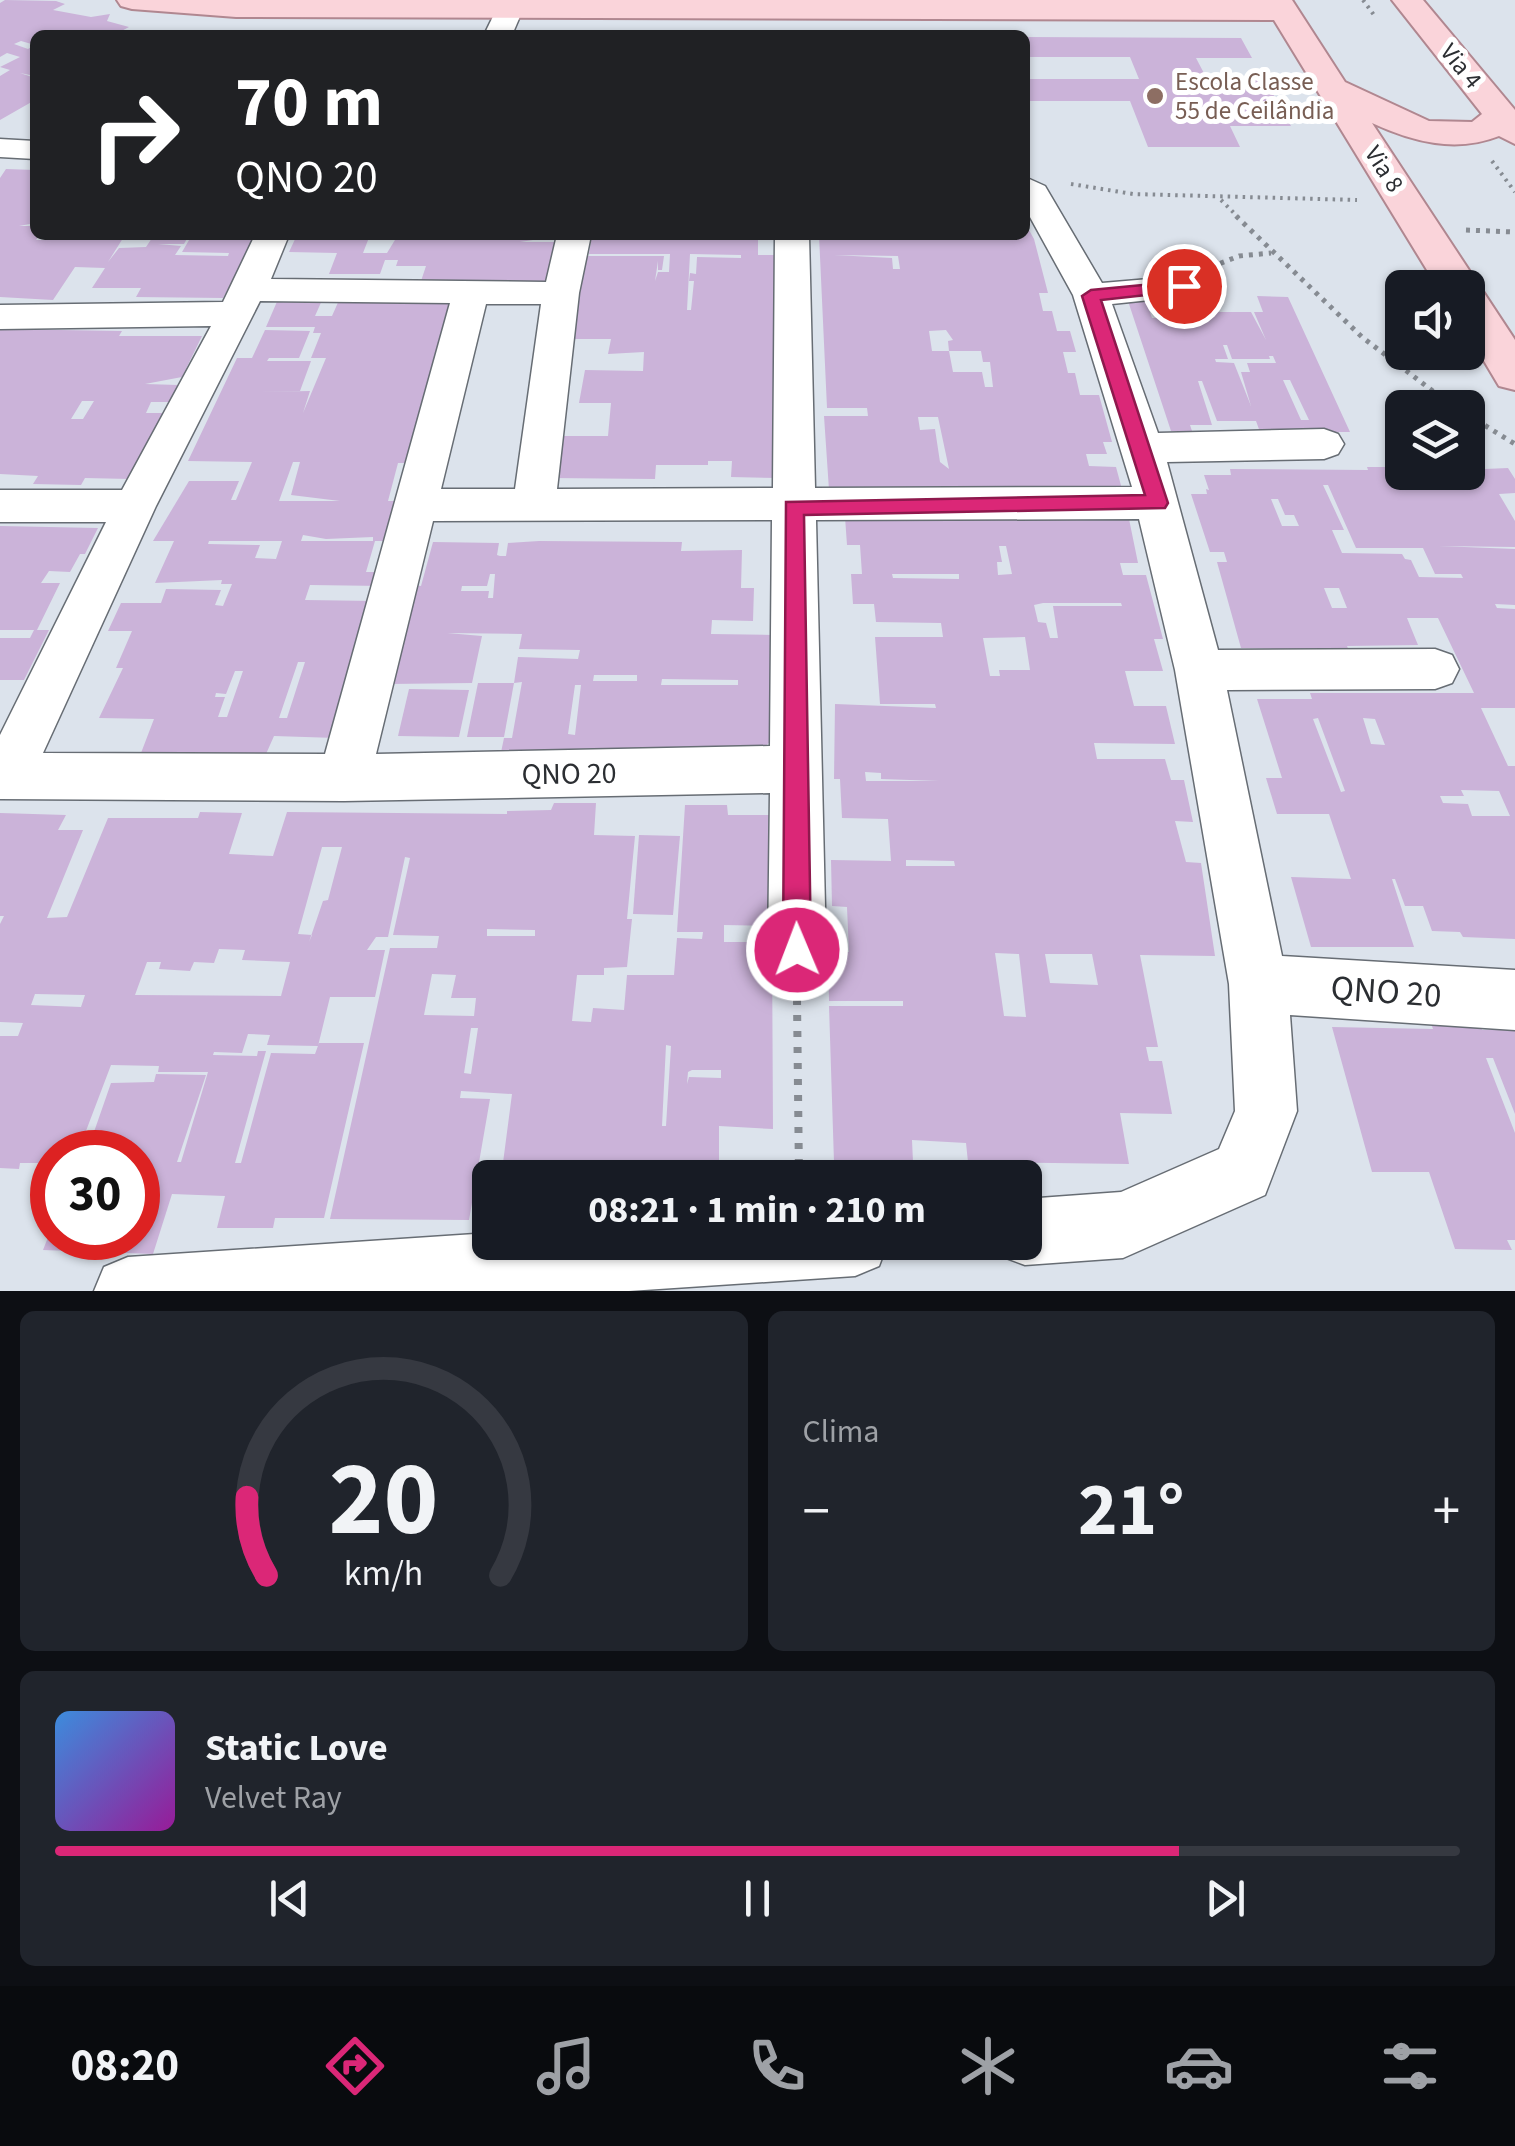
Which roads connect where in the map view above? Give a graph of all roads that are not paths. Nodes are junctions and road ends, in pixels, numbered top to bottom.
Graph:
1 (132, 0) edge
2 (1407, 0) edge
3 (964, 6) edge
4 (1280, 6) edge
5 (506, 15) edge
6 (1332, 87) junction
7 (1508, 124) edge
8 (1043, 185) edge
9 (270, 240) edge
10 (573, 240) edge
11 (792, 240) edge
12 (1448, 270) edge
13 (1184, 286) road end
14 (471, 292) junction
15 (561, 293) junction
16 (1091, 296) junction
17 (241, 302) junction
18 (0, 317) edge
19 (1485, 327) edge
20 (1515, 375) edge
21 (1324, 444) dead end
22 (1143, 448) junction
23 (1158, 503) junction
24 (534, 504) junction
25 (417, 505) junction
26 (0, 506) edge
27 (134, 506) junction
28 (794, 507) junction
29 (1436, 669) dead end
30 (1199, 670) junction
31 (794, 769) junction
32 (3, 776) edge
33 (344, 778) junction
34 (797, 950) road end
35 (1258, 984) junction
36 (1515, 1000) edge
37 (1042, 1231) edge
38 (588, 1260) edge
39 (128, 1291) edge

1 - 5 main road
2 - 7 main road, Via 4
3 - 4 main road
3 - 5 main road
4 - 6 main road, Via 8
6 - 7 main road
6 - 12 main road, Via 8
8 - 16 street
9 - 17 street, QNO 20
10 - 15 street
11 - 28 street
13 - 16 street
14 - 15 street
14 - 17 street
14 - 25 street
15 - 24 street
16 - 22 street
17 - 18 street
17 - 27 street, QNO 20
19 - 20 main road
21 - 22 street
22 - 23 street
23 - 28 street
23 - 30 street
24 - 25 street
24 - 28 street
25 - 33 street
26 - 27 street
27 - 32 street, QNO 20
28 - 31 street
29 - 30 street
30 - 35 street
31 - 33 street, QNO 20
31 - 34 street
32 - 33 street, QNO 20
35 - 36 street, QNO 20
35 - 37 street
38 - 39 street

